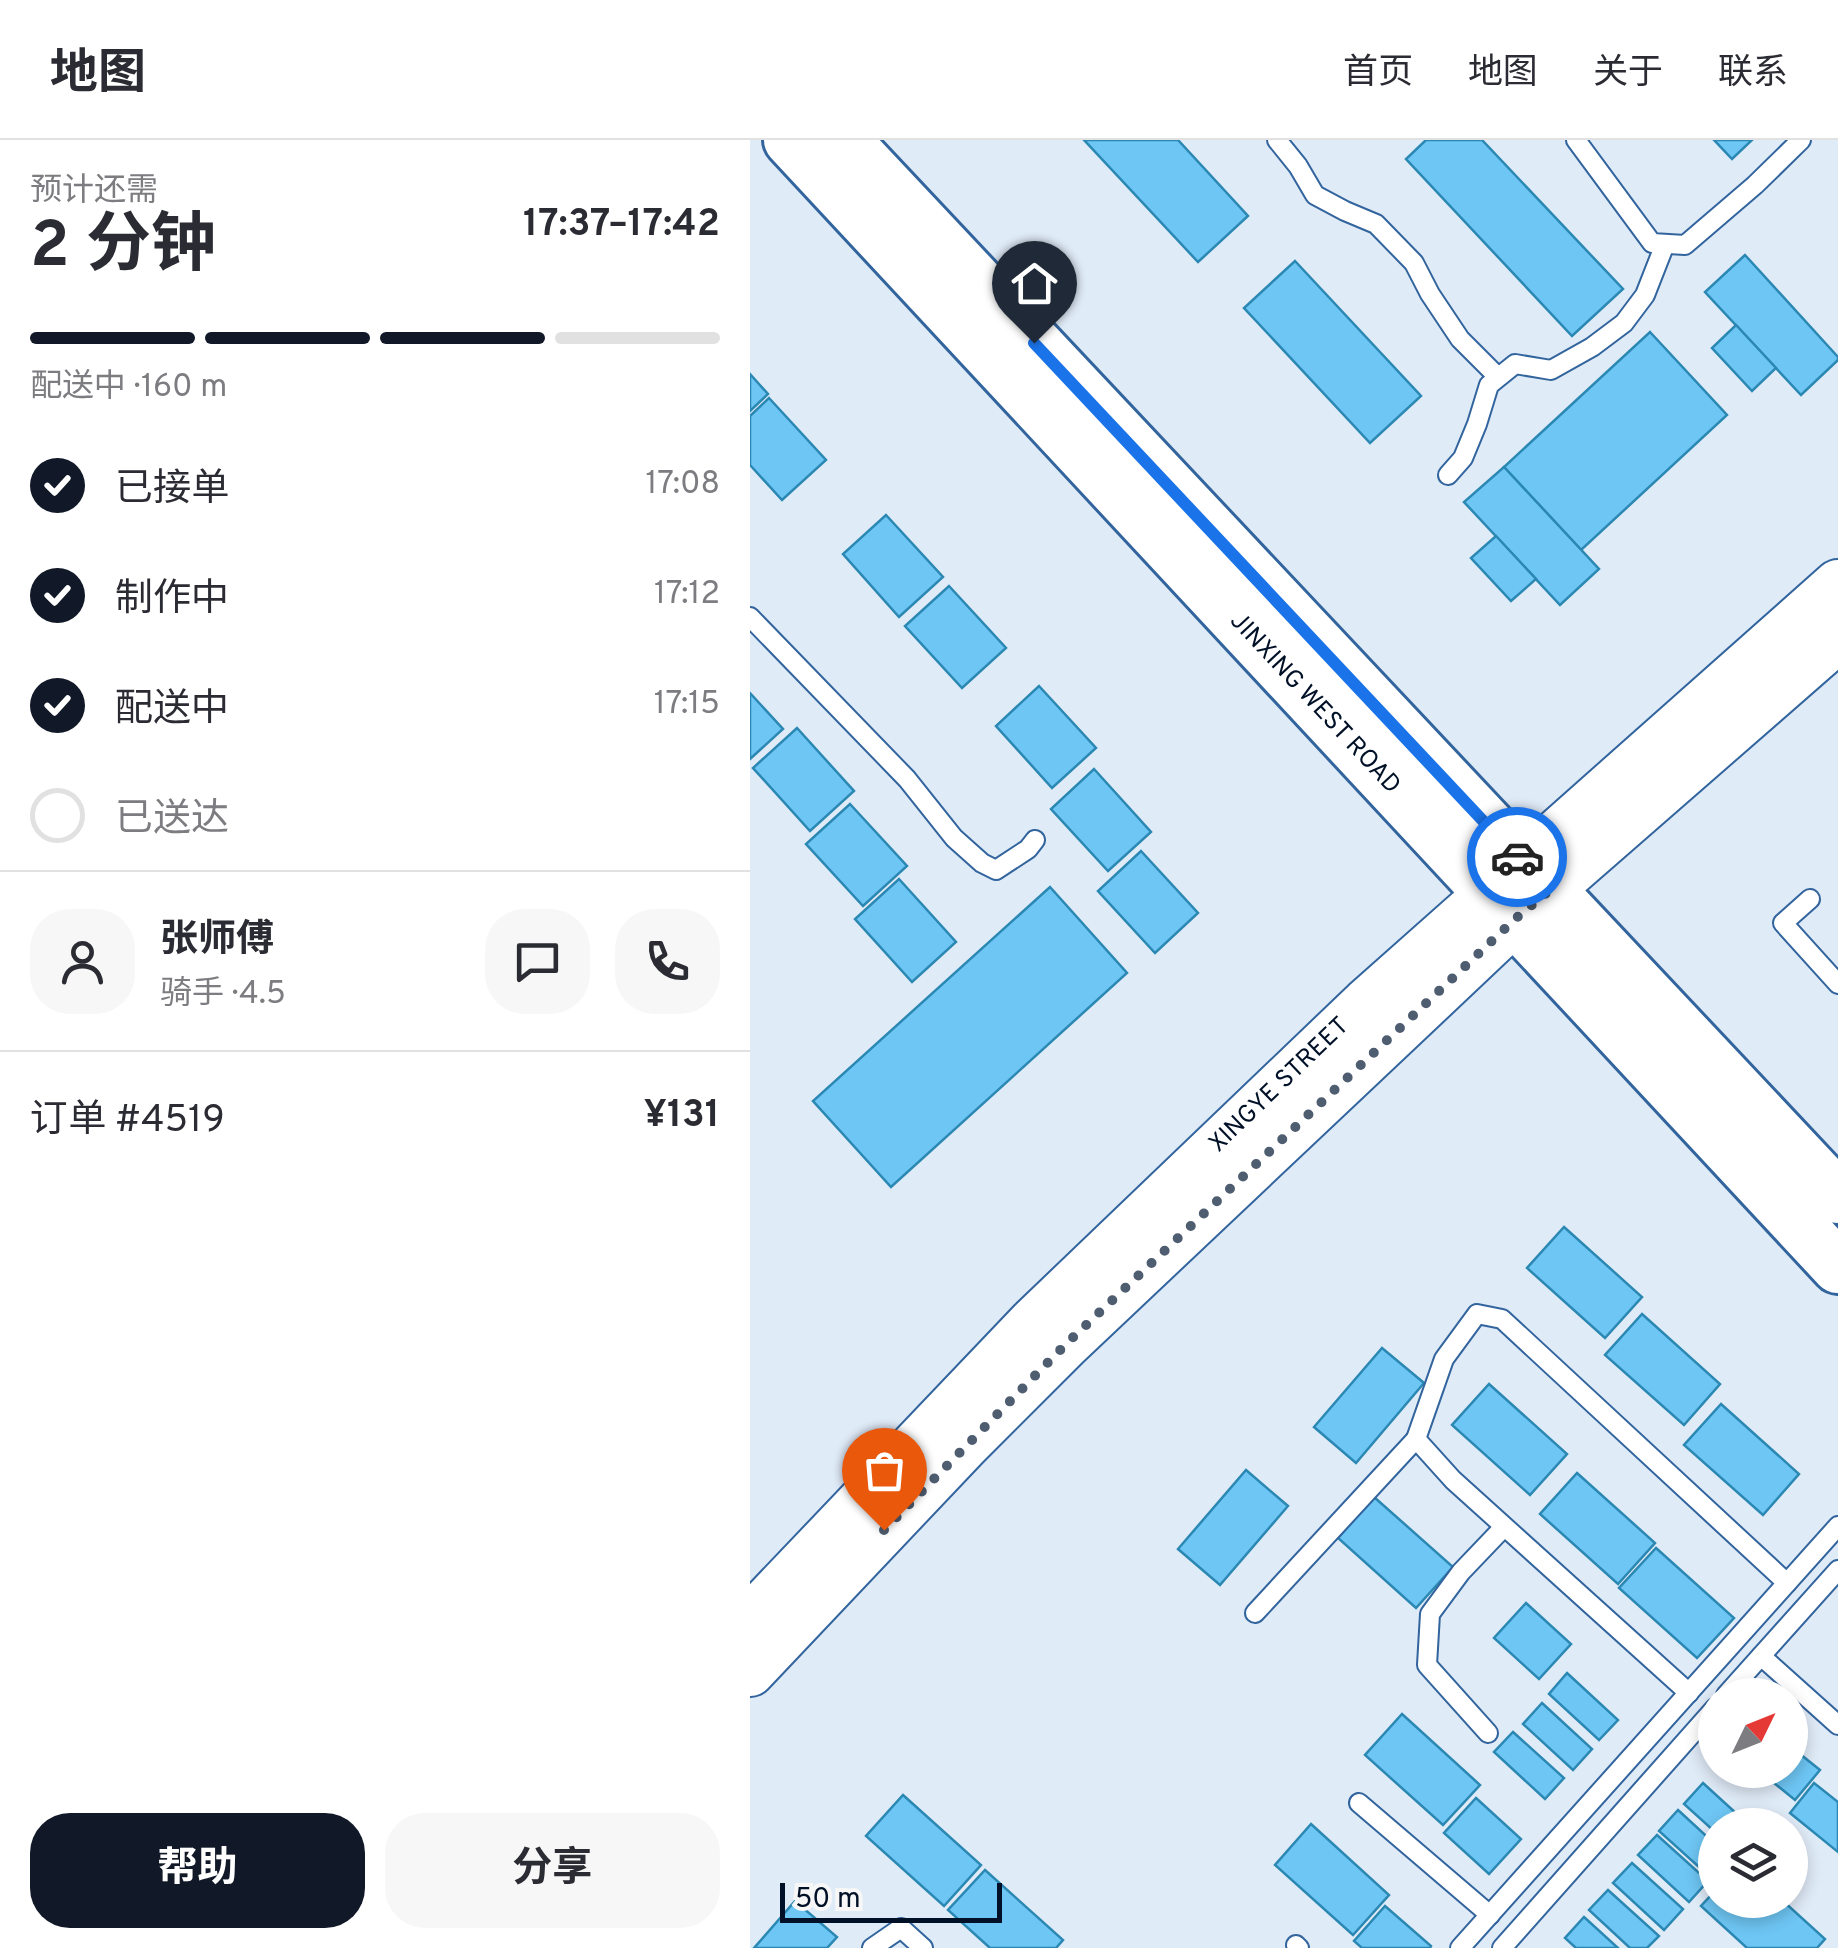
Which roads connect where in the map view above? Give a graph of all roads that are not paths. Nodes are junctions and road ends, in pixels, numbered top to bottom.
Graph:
1 (790, 140) edge
2 (844, 140) edge
3 (1277, 140) edge
4 (1576, 140) edge
5 (1801, 140) edge
6 (1665, 244) junction
7 (1494, 373) dead end
8 (1448, 476) dead end
9 (1838, 584) edge
10 (750, 617) edge
11 (1838, 638) edge
12 (1035, 840) dead end
13 (1519, 892) junction
14 (1810, 899) dead end
15 (1838, 984) edge
16 (1838, 1197) edge
17 (1838, 1266) edge
18 (1416, 1439) junction
19 (1838, 1526) edge
20 (1504, 1527) junction
21 (1838, 1570) edge
22 (1787, 1583) junction
23 (1255, 1613) dead end
24 (750, 1619) edge
25 (1761, 1656) junction
26 (750, 1672) edge
27 (1741, 1678) edge
28 (1689, 1693) junction
29 (1838, 1725) edge
30 (1698, 1728) edge
31 (1488, 1733) dead end
32 (1359, 1803) dead end
33 (1490, 1914) junction
34 (1512, 1945) edge
35 (872, 1948) edge
36 (924, 1948) edge
37 (1460, 1948) edge

1 - 13 main road, JINXING WEST ROAD
2 - 13 main road, JINXING WEST ROAD
3 - 7 lane
4 - 6 lane
5 - 6 lane
6 - 8 lane
9 - 13 main road, XINGYE STREET
10 - 12 lane
11 - 13 main road, XINGYE STREET
13 - 16 main road, JINXING WEST ROAD
13 - 17 main road, JINXING WEST ROAD
13 - 24 main road, XINGYE STREET
13 - 26 main road, XINGYE STREET
14 - 15 lane
18 - 20 lane
18 - 22 lane
18 - 23 lane
19 - 22 lane
20 - 28 lane
20 - 31 lane
21 - 25 lane
22 - 28 lane
25 - 27 lane
25 - 29 lane
28 - 33 lane
30 - 34 lane
32 - 33 lane
33 - 37 lane
35 - 36 lane

